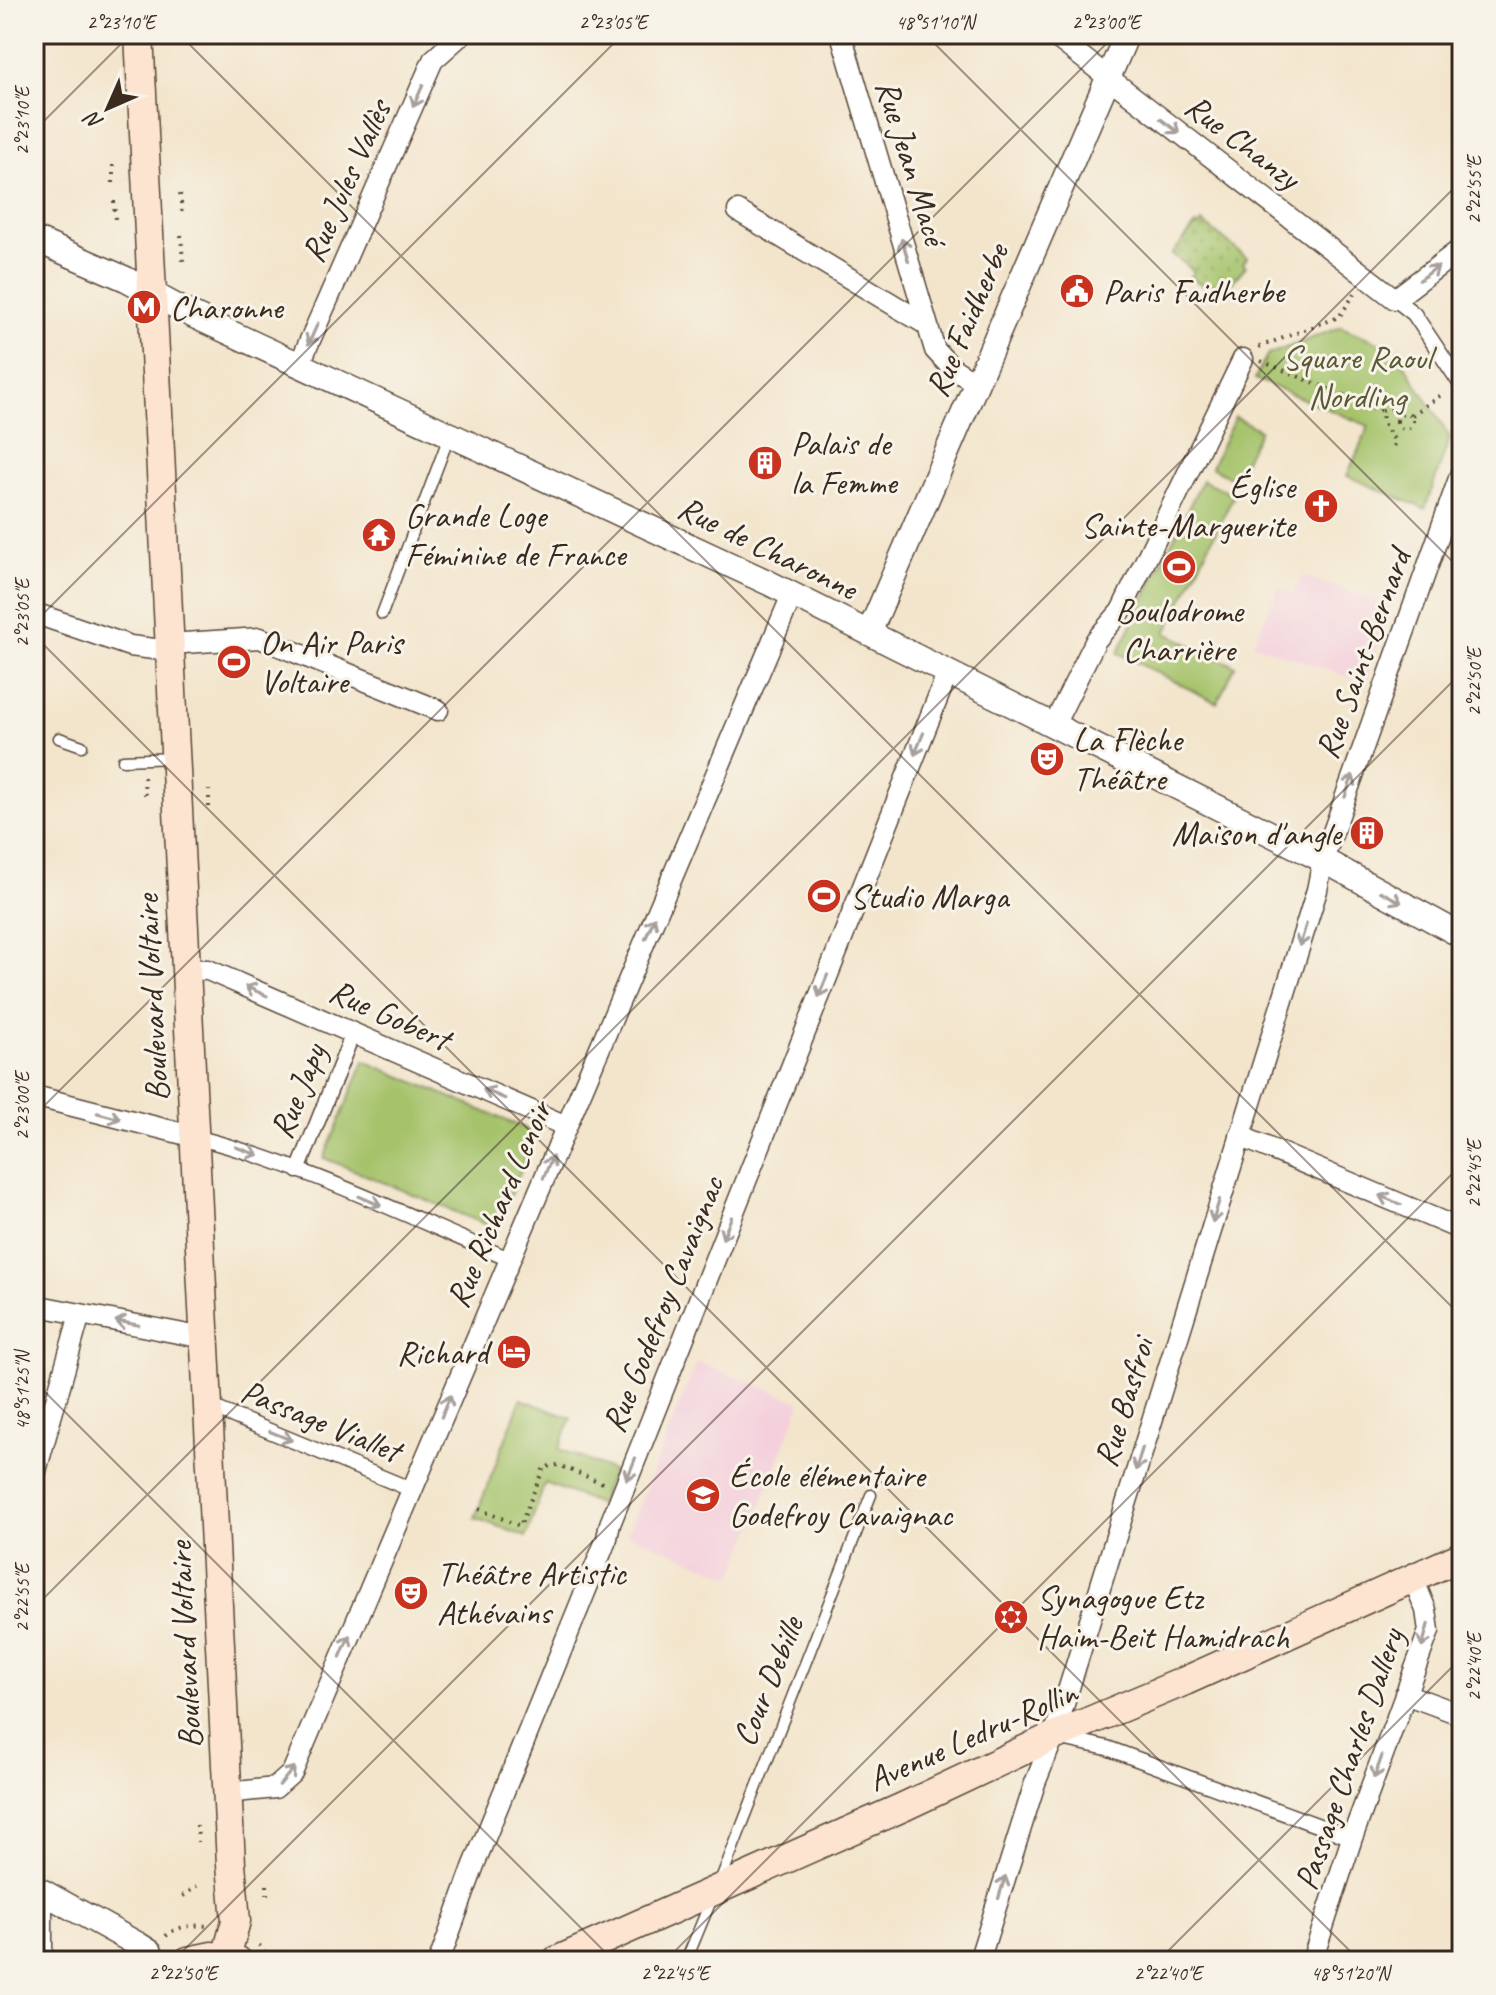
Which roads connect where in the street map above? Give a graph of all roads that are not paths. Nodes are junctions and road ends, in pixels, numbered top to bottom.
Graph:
1 (139, 34) edge
2 (462, 34) edge
3 (841, 34) edge
4 (1052, 34) edge
5 (1127, 34) edge
6 (1107, 79) junction
7 (738, 211) dead end
8 (34, 239) edge
9 (1462, 248) edge
10 (151, 294) junction
11 (1395, 299) junction
12 (927, 325) junction
13 (1245, 357) road end
14 (300, 363) junction
15 (976, 383) junction
16 (1461, 384) edge
17 (450, 434) junction
18 (1462, 470) edge
19 (792, 595) junction
20 (34, 613) edge
21 (382, 614) dead end
22 (869, 633) junction
23 (169, 647) junction
24 (948, 672) junction
25 (438, 710) dead end
26 (1054, 725) junction
27 (59, 738) dead end
28 (82, 746) dead end
29 (175, 758) junction
30 (123, 760) dead end
31 (1323, 860) junction
32 (1462, 936) edge
33 (186, 969) junction
34 (353, 1033) junction
35 (34, 1096) edge
36 (566, 1126) junction
37 (1240, 1136) junction
38 (195, 1137) junction
39 (298, 1171) junction
40 (1462, 1230) edge
41 (509, 1259) junction
42 (34, 1305) edge
43 (80, 1314) junction
44 (204, 1338) junction
45 (209, 1406) junction
46 (34, 1478) edge
47 (410, 1489) junction
48 (871, 1495) dead end
49 (1462, 1556) edge
50 (1413, 1578) junction
51 (1405, 1694) junction
52 (1462, 1715) edge
53 (1054, 1736) junction
54 (227, 1793) junction
55 (1352, 1838) junction
56 (717, 1889) junction
57 (40, 1890) edge
58 (242, 1955) edge
59 (45, 1961) edge
60 (155, 1961) edge
61 (188, 1961) edge
62 (439, 1961) edge
63 (556, 1961) edge
64 (686, 1961) edge
65 (979, 1961) edge
66 (1312, 1961) edge

1 - 10 main road, Boulevard Voltaire
2 -> 14 street, Rue Jules Vallès
12 -> 3 street, Rue Jean Macé
4 - 6 street, Rue Chanzy
5 - 6 street, Rue Faidherbe
6 -> 11 street, Rue Chanzy
6 - 15 street, Rue Faidherbe
7 - 12 street
8 - 10 street, Rue de Charonne
11 -> 9 street
10 - 14 street, Rue de Charonne
10 - 23 main road, Boulevard Voltaire
11 - 16 street
12 - 15 street, Rue Jean Macé
13 - 26 street
14 - 17 street, Rue de Charonne
15 - 22 street, Rue Faidherbe
17 - 19 street, Rue de Charonne
17 - 21 lane
31 -> 18 street, Rue Saint-Bernard
19 - 22 street, Rue de Charonne
36 -> 19 street, Rue Richard Lenoir
20 - 23 street
22 - 24 street, Rue de Charonne
23 - 25 street
23 - 29 main road, Boulevard Voltaire
24 - 26 street, Rue de Charonne
24 -> 62 street, Rue Godefroy Cavaignac
26 - 31 street, Rue de Charonne
27 - 28 lane
29 - 30 lane
29 - 33 main road, Boulevard Voltaire
31 -> 32 street, Rue de Charonne
31 -> 37 street, Rue Basfroi
34 -> 33 street, Rue Gobert
33 - 38 main road, Boulevard Voltaire
36 -> 34 street, Rue Gobert
34 - 39 street, Rue Japy
35 -> 38 street
41 -> 36 street, Rue Richard Lenoir
40 -> 37 street
37 -> 53 street, Rue Basfroi
38 -> 39 street
38 - 44 main road, Boulevard Voltaire
39 -> 41 street
47 -> 41 street, Rue Richard Lenoir
42 - 43 street
44 -> 43 street
43 - 46 street
44 - 45 main road, Boulevard Voltaire
45 -> 47 street, Passage Viallet
45 - 54 main road, Boulevard Voltaire
54 -> 47 street, Rue Richard Lenoir
48 - 56 lane, Cour Debille
49 - 50 main road, Avenue Ledru-Rollin
50 -> 51 street, Passage Charles Dallery
50 - 53 main road, Avenue Ledru-Rollin
51 - 52 street
51 -> 55 street, Passage Charles Dallery
53 - 55 street
53 - 56 main road, Avenue Ledru-Rollin
65 -> 53 street, Rue Basfroi
54 - 58 main road, Boulevard Voltaire
55 - 66 street, Passage Charles Dallery
56 - 63 main road, Avenue Ledru-Rollin
56 - 64 lane, Cour Debille
57 - 59 street
57 - 60 street
58 - 61 main road

